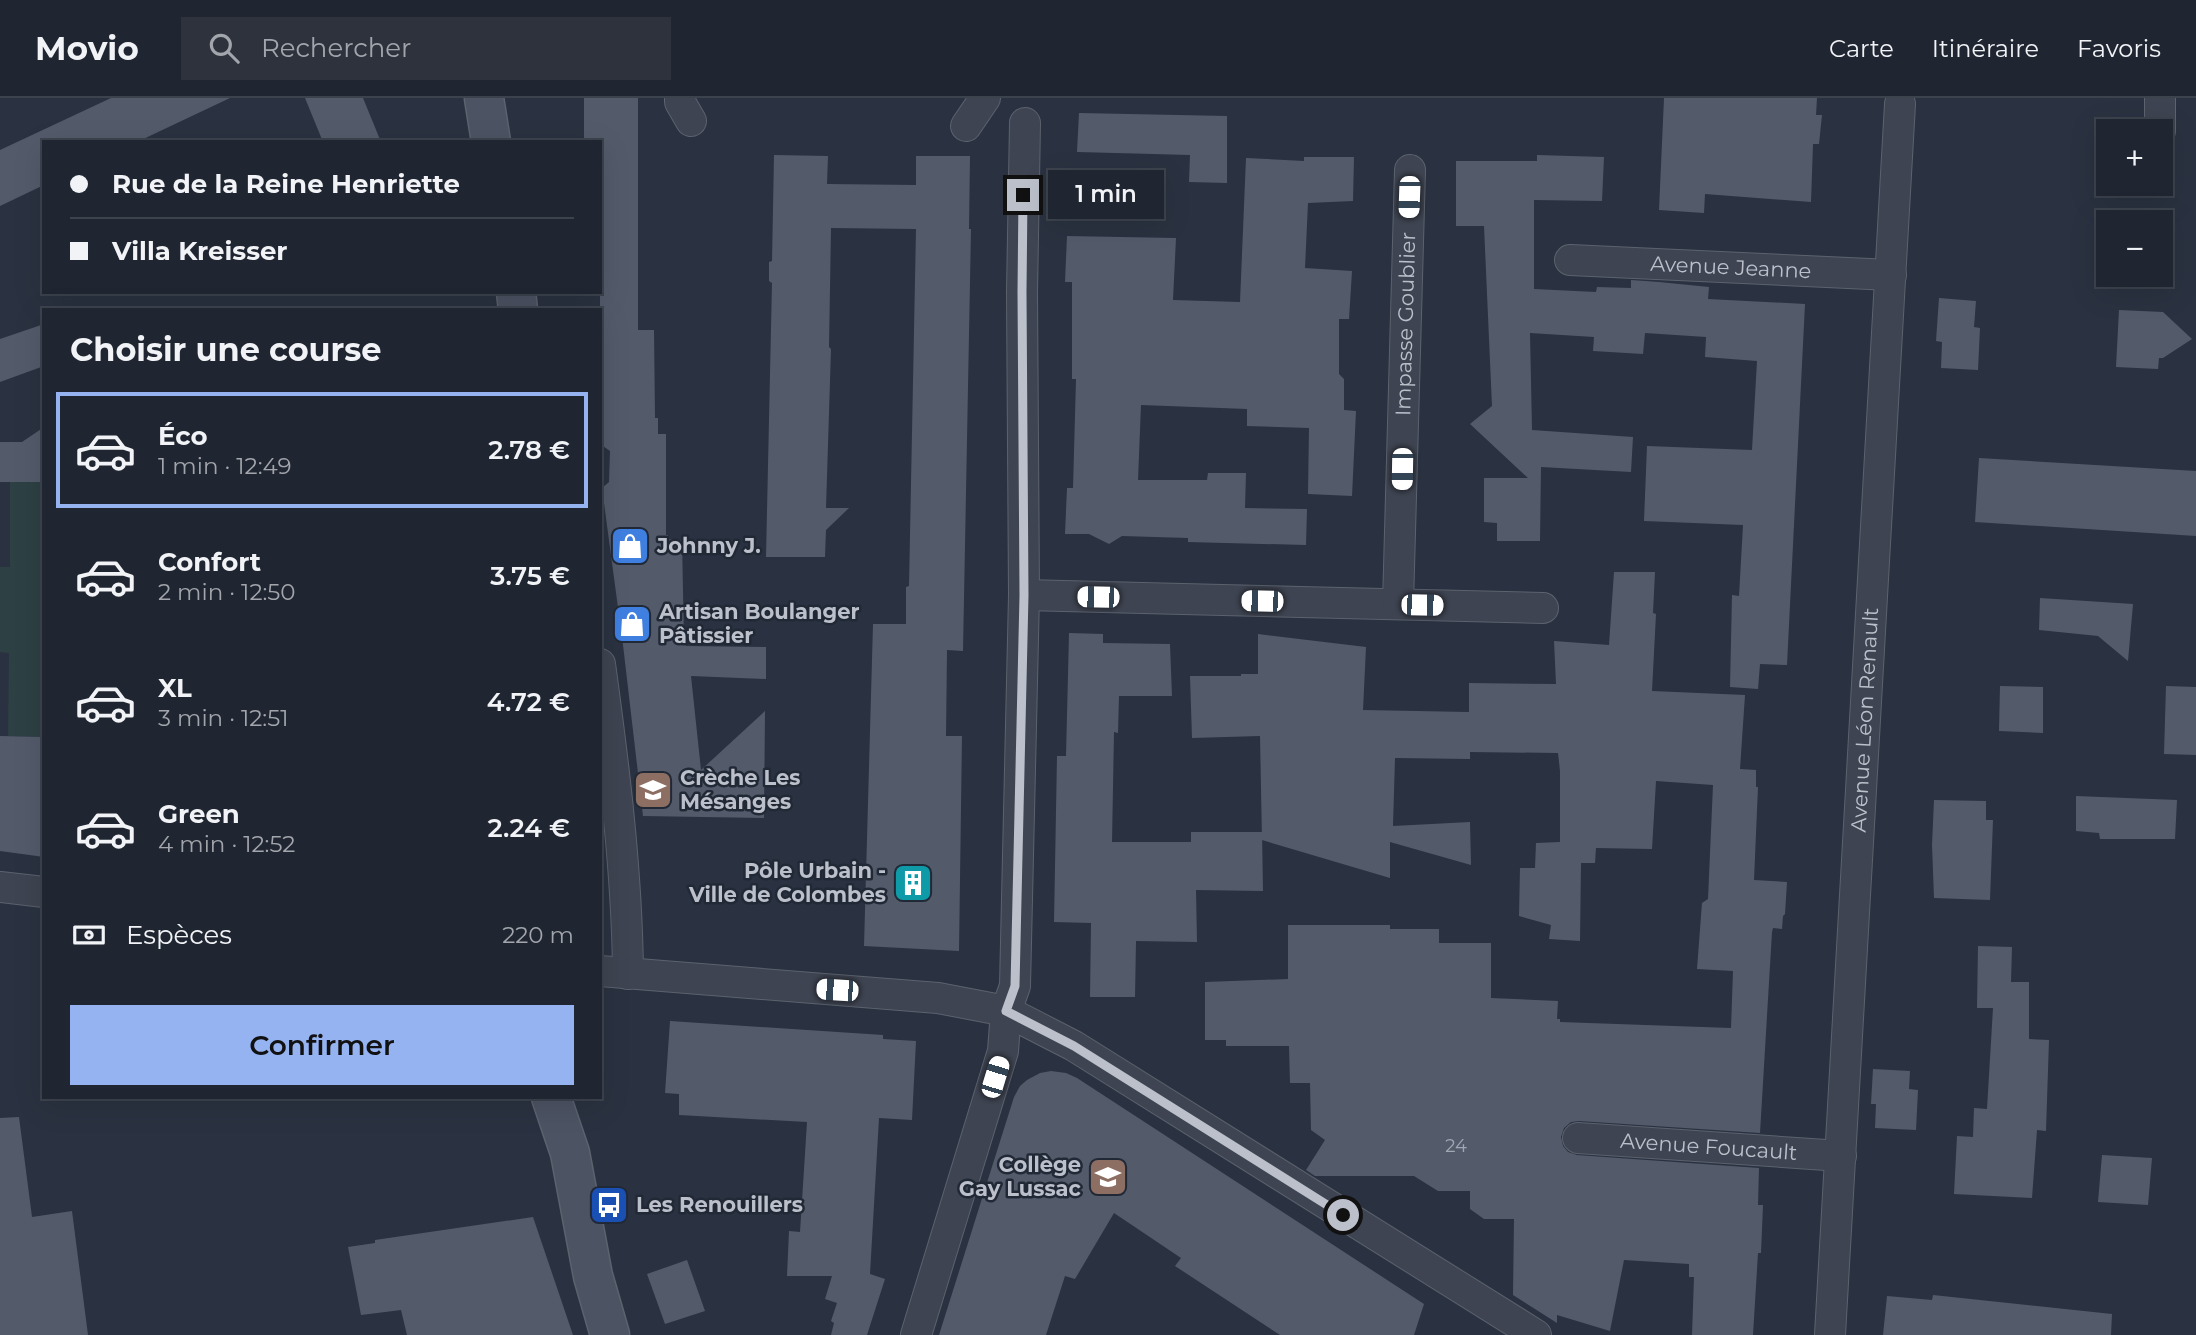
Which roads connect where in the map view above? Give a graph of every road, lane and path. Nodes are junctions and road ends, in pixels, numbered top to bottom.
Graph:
1 (484, 98) edge
2 (985, 98) edge
3 (2160, 98) edge
4 (1900, 104) dead end
5 (2160, 119) edge
6 (1025, 123) dead end
7 (966, 125) dead end
8 (491, 140) edge
9 (1410, 170) dead end
10 (1570, 260) dead end
11 (1891, 275) junction
12 (1024, 595) junction
13 (1398, 604) junction
14 (1544, 608) dead end
15 (602, 681) edge
16 (0, 887) edge
17 (42, 892) edge
18 (614, 972) edge
19 (1006, 1011) junction
20 (552, 1099) edge
21 (1578, 1139) dead end
22 (1841, 1156) junction
23 (610, 1335) edge
24 (916, 1335) edge
25 (1536, 1335) edge
26 (1830, 1335) edge

1 - 8 street
2 - 7 street
3 - 5 street
4 - 11 street, Avenue Léon Renault
6 - 12 street
9 - 13 street, Impasse Goublier
10 - 11 street, Avenue Jeanne
11 - 22 street, Avenue Léon Renault
12 - 13 street
12 - 19 street
13 - 14 street
15 - 18 street
16 - 17 street
18 - 19 street
19 - 24 street
19 - 25 street
20 - 23 street
21 - 22 street, Avenue Foucault
22 - 26 street, Avenue Léon Renault

